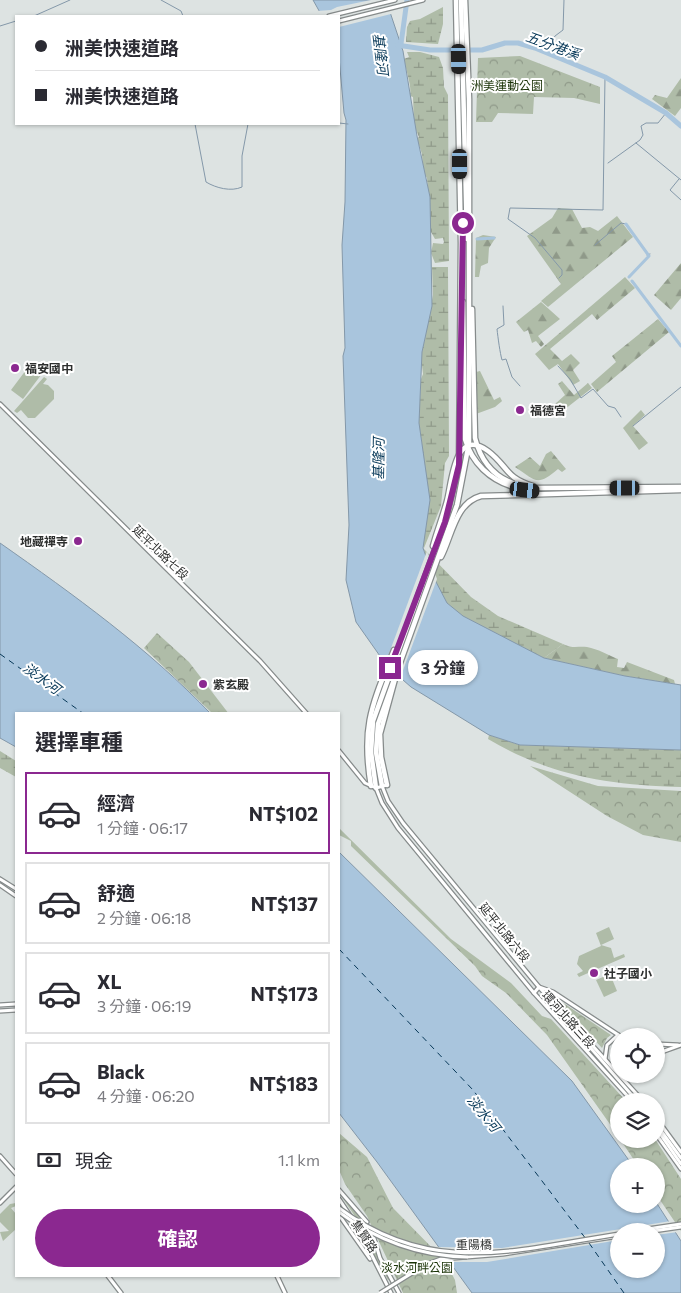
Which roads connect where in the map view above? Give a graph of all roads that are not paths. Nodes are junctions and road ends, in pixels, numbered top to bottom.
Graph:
1 (395, 0) edge
2 (424, 0) edge
3 (456, 0) edge
4 (463, 0) edge
5 (333, 15) edge
6 (340, 21) edge
7 (465, 203) junction
8 (461, 243) junction
9 (469, 255) junction
10 (461, 293) junction
11 (469, 295) junction
12 (0, 404) edge
13 (681, 489) edge
14 (545, 490) junction
15 (434, 571) junction
16 (422, 584) junction
17 (305, 712) edge
18 (340, 752) edge
19 (373, 752) junction
20 (384, 786) junction
21 (373, 787) junction
22 (0, 879) edge
23 (0, 885) edge
24 (15, 888) edge
25 (15, 895) edge
26 (539, 988) junction
27 (534, 992) junction
28 (15, 1004) edge
29 (0, 1005) edge
30 (15, 1010) edge
31 (0, 1011) edge
32 (610, 1029) edge
33 (610, 1043) edge
34 (665, 1045) edge
35 (681, 1046) edge
36 (665, 1051) edge
37 (605, 1060) junction
38 (625, 1093) edge
39 (630, 1093) edge
40 (636, 1093) edge
41 (665, 1130) edge
42 (665, 1136) edge
43 (665, 1143) edge
44 (681, 1152) edge
45 (0, 1156) edge
46 (681, 1158) edge
47 (681, 1167) edge
48 (15, 1173) edge
49 (15, 1188) edge
50 (340, 1191) edge
51 (340, 1200) edge
52 (0, 1203) edge
53 (340, 1209) edge
54 (340, 1215) edge
55 (340, 1215) edge
56 (681, 1226) edge
57 (665, 1228) edge
58 (665, 1230) edge
59 (610, 1236) edge
60 (610, 1236) edge
61 (467, 1257) junction
62 (376, 1267) junction
63 (109, 1277) edge
64 (277, 1277) edge
65 (121, 1293) edge
66 (285, 1293) edge
67 (380, 1293) edge
68 (392, 1293) edge
69 (399, 1293) edge

1 - 5 main road
2 - 6 main road
3 - 8 highway
4 - 7 highway
4 - 9 highway
7 - 8 highway
7 - 9 highway
8 - 10 highway
9 - 11 highway
10 - 14 highway
10 - 16 highway
11 - 14 highway
11 - 15 highway
12 - 17 main road, 延平北路七段
13 - 14 highway
14 - 15 highway
14 - 16 highway
15 - 19 highway
16 - 19 highway
18 - 21 main road
19 - 20 highway
19 - 21 highway
20 - 21 main road
20 - 26 main road, 延平北路六段
21 - 27 main road, 延平北路六段
22 - 24 main road
23 - 25 main road
26 - 27 main road
26 - 32 main road, 延平北路六段
26 - 37 main road, 環河北路三段
27 - 38 main road, 環河北路三段
27 - 39 main road
28 - 29 main road
30 - 31 main road
33 - 37 main road
34 - 35 main road
35 - 36 main road
37 - 40 main road, 環河北路三段
41 - 44 main road
42 - 46 main road
43 - 47 main road
45 - 48 main road
49 - 52 main road
50 - 69 main road
51 - 62 main road
53 - 59 main road, 重陽橋, bridge
54 - 61 main road, 重陽橋, bridge
55 - 62 main road, 集賢路
56 - 57 main road
56 - 58 main road
60 - 61 main road, 重陽橋, bridge
61 - 67 main road, bridge
62 - 68 main road
63 - 65 main road
64 - 66 main road

